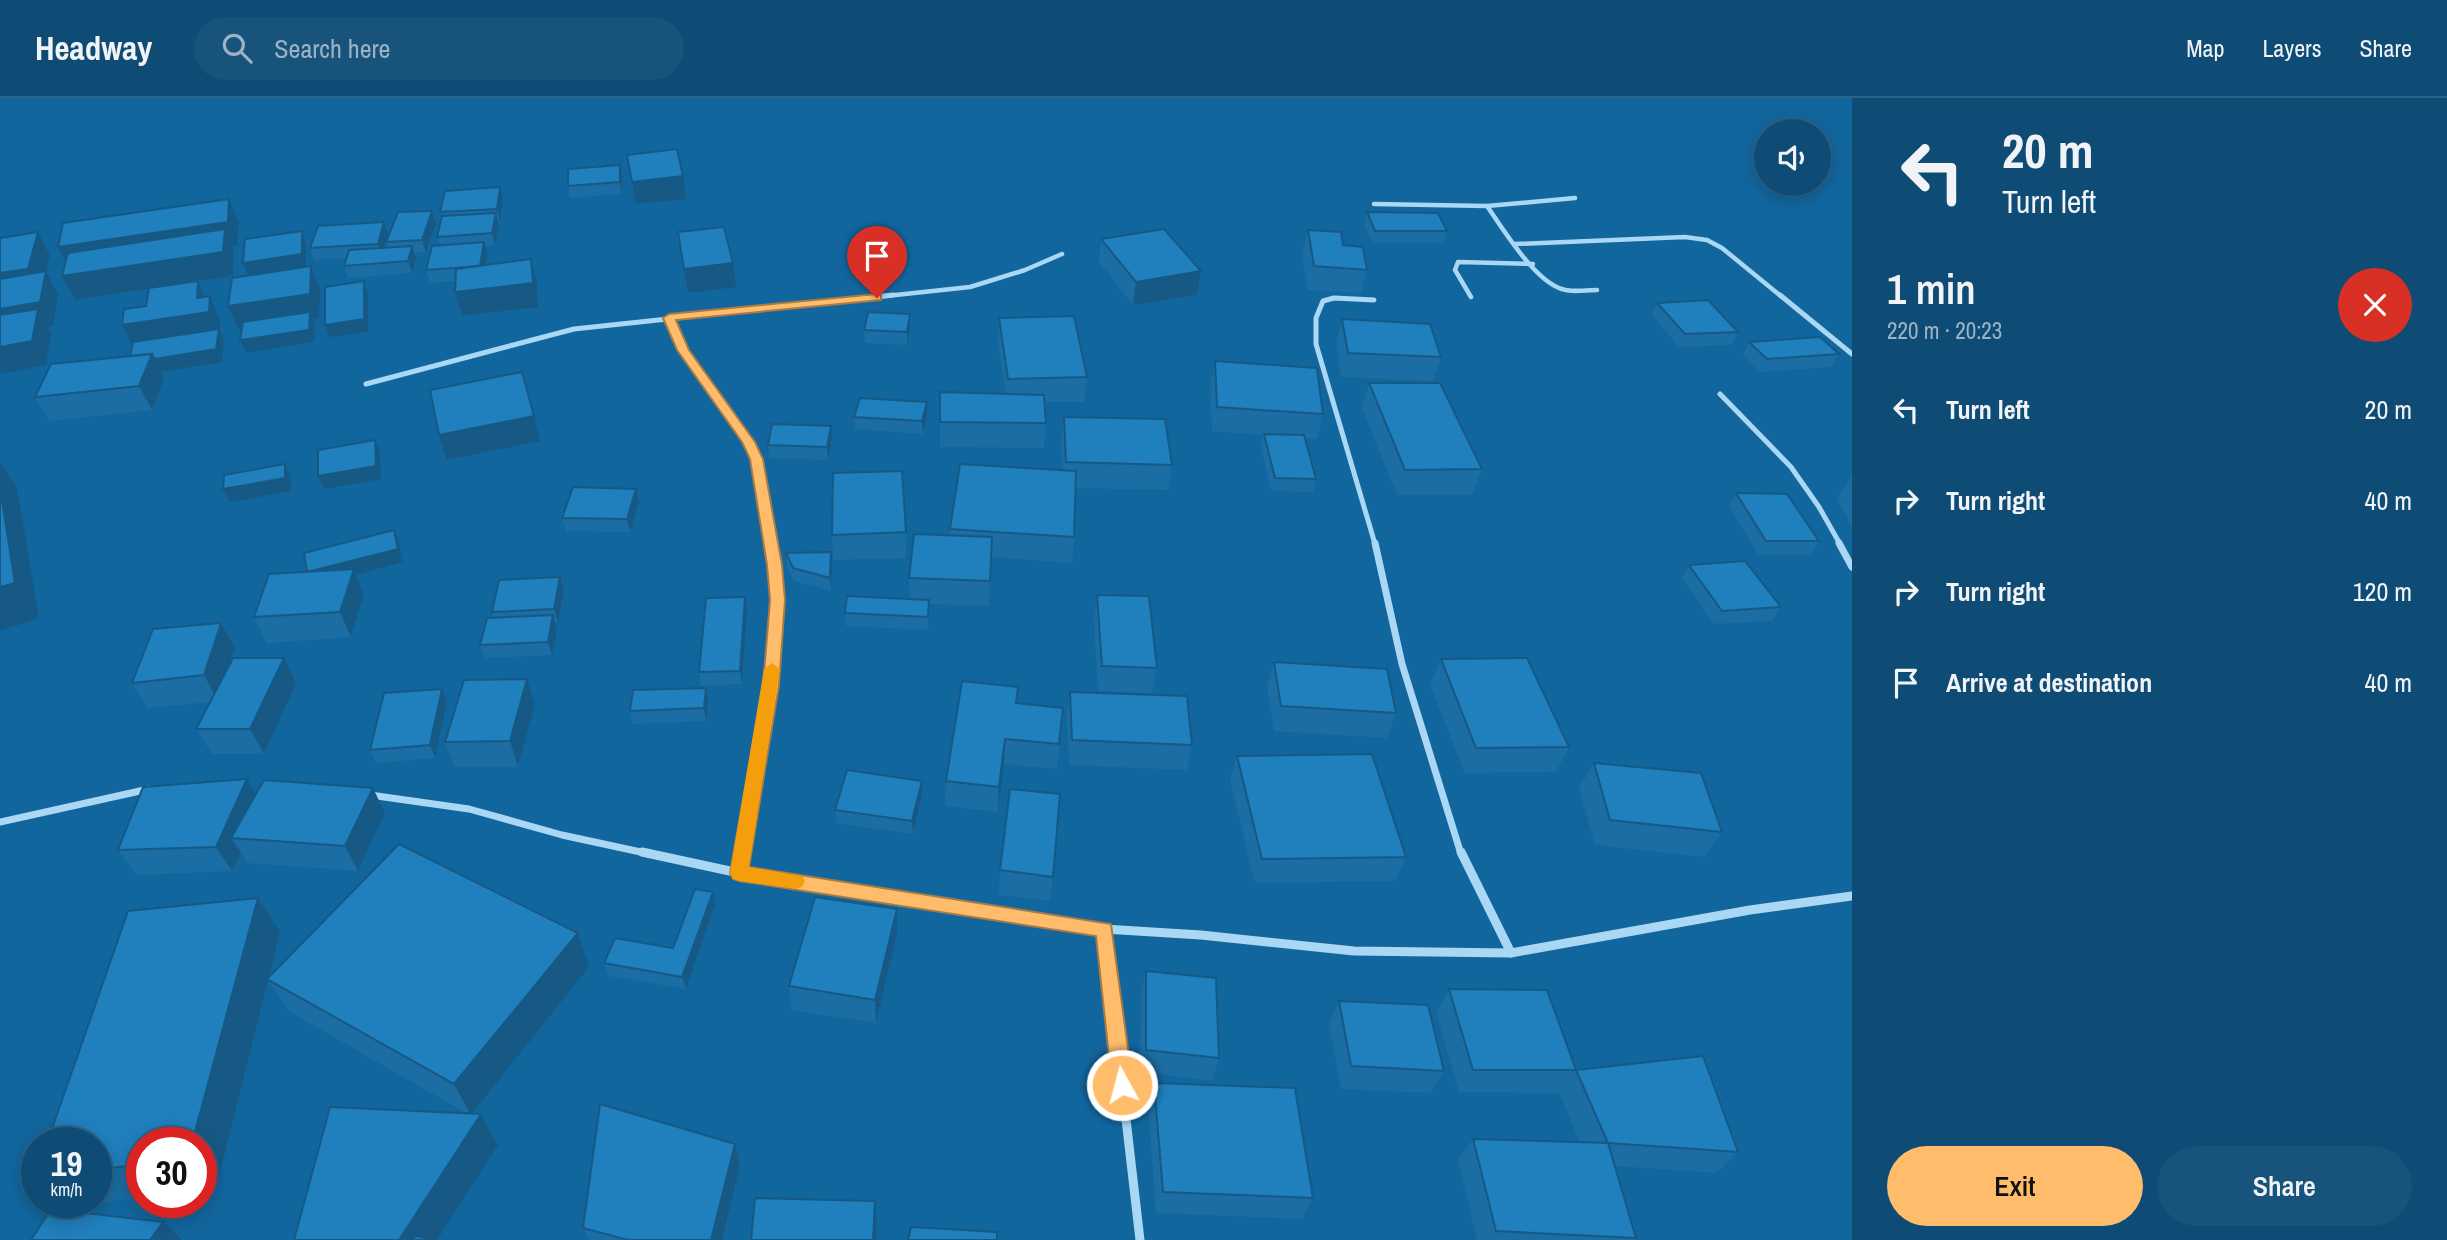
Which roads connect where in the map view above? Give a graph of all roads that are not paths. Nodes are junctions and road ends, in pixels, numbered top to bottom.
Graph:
1 (1575, 198) dead end
2 (1374, 204) dead end
3 (1487, 206) junction
4 (1515, 244) junction
5 (1062, 254) dead end
6 (1533, 264) junction
7 (1597, 290) dead end
8 (1471, 297) dead end
9 (1374, 300) dead end
10 (669, 318) junction
11 (1852, 354) edge
12 (366, 384) dead end
13 (1720, 394) dead end
14 (1852, 567) edge
15 (160, 789) edge
16 (364, 794) edge
17 (0, 822) edge
18 (739, 873) junction
19 (1852, 896) edge
20 (1104, 929) junction
21 (1511, 953) junction
22 (1140, 1240) edge

1 - 3 street
2 - 3 street
3 - 4 street
4 - 6 street
4 - 11 street
5 - 10 street
6 - 7 street
6 - 8 street
9 - 21 street
10 - 12 street
10 - 18 street
13 - 14 street
15 - 17 street
16 - 18 street
18 - 20 street
19 - 21 street
20 - 21 street
20 - 22 street

